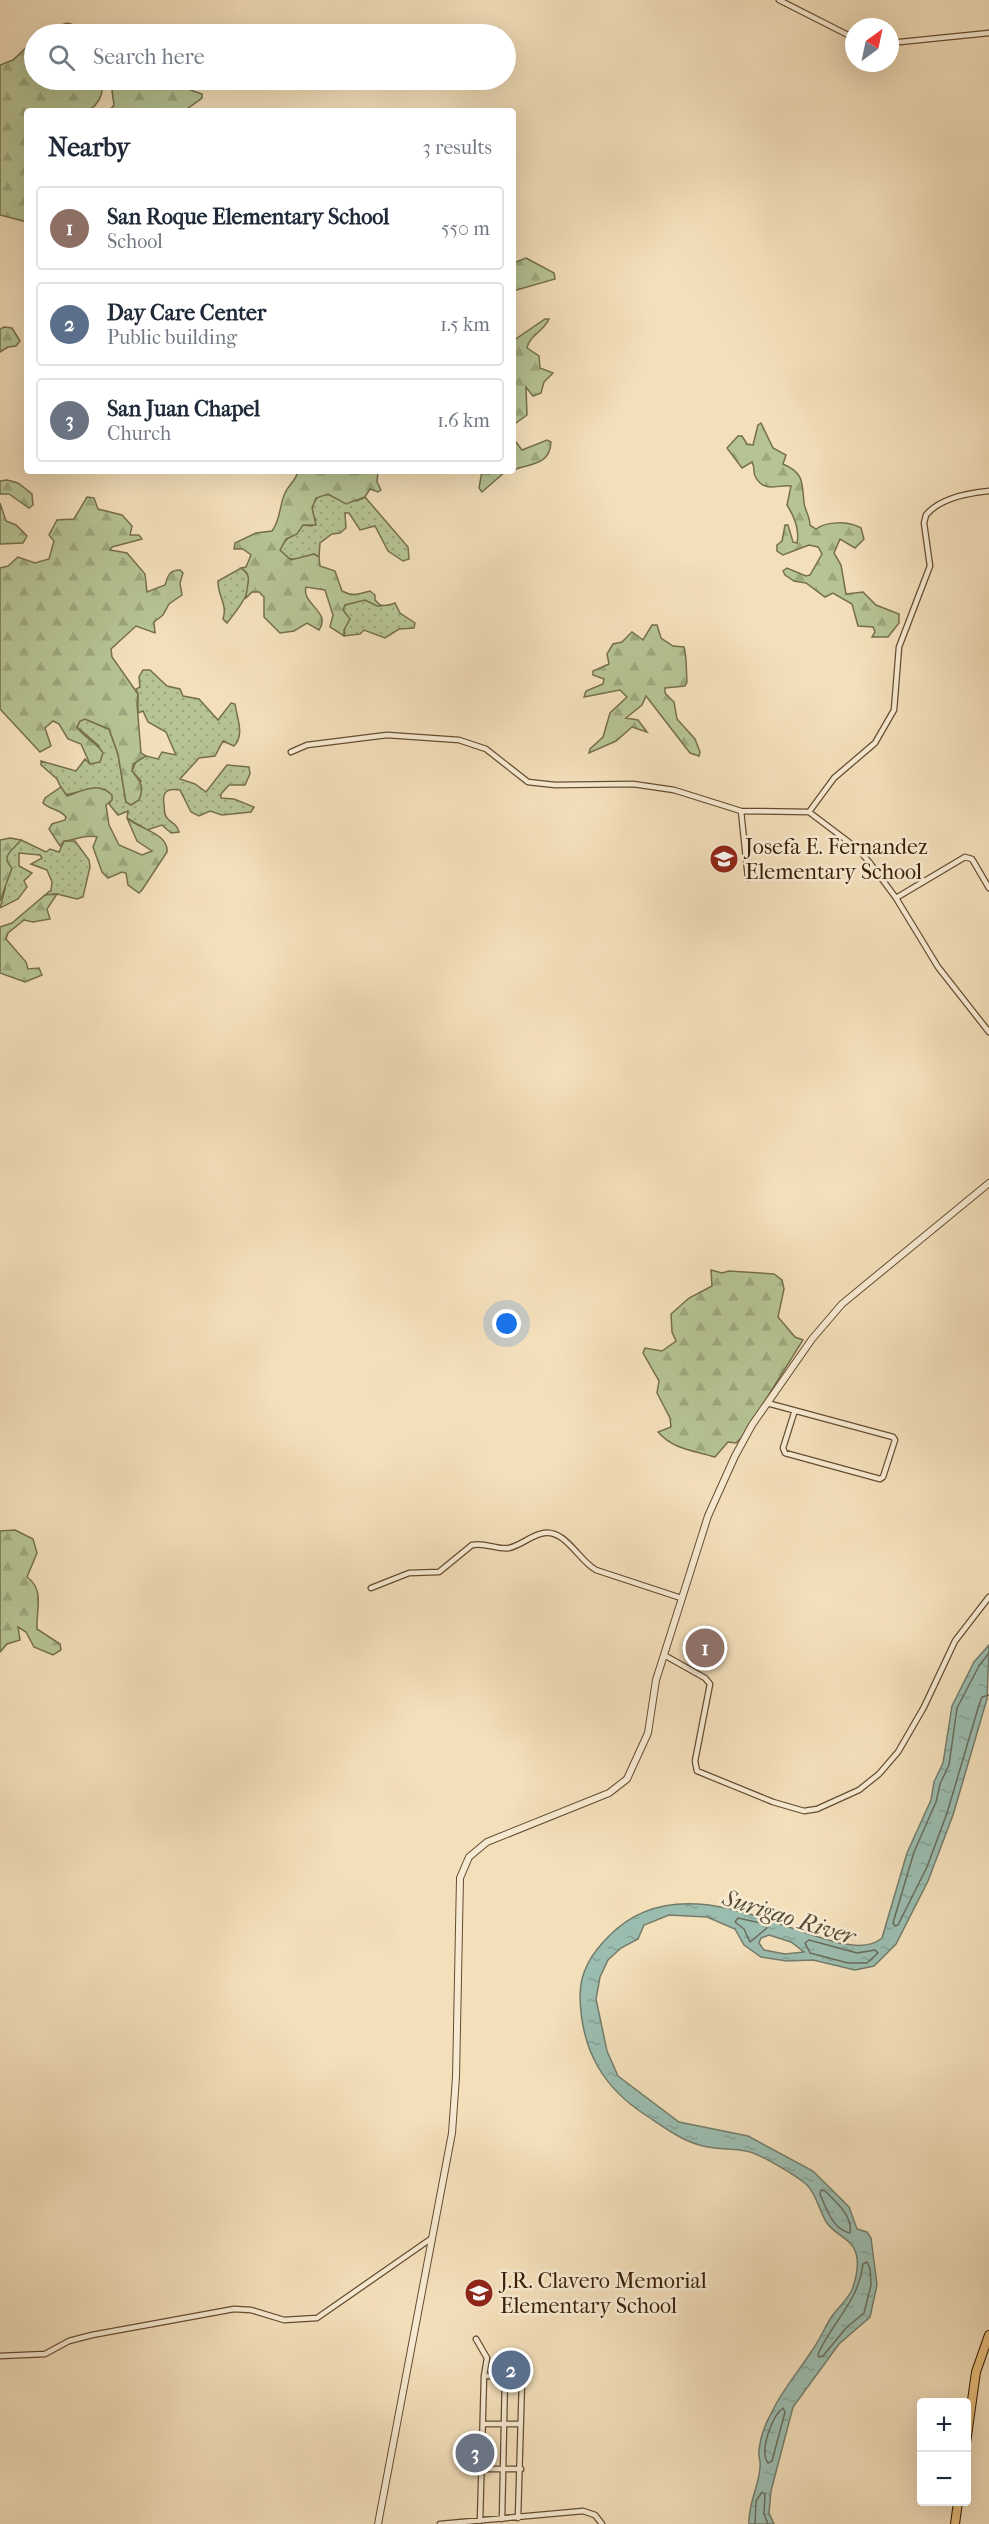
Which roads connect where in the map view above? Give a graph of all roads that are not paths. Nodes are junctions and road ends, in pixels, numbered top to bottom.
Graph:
1 (778, 0) edge
2 (989, 33) edge
3 (845, 34) edge
4 (899, 42) edge
5 (989, 491) edge
6 (291, 752) dead end
7 (741, 811) junction
8 (809, 812) junction
9 (748, 878) dead end
10 (989, 888) edge
11 (896, 898) junction
12 (988, 1029) edge
13 (989, 1183) edge
14 (767, 1404) junction
15 (794, 1413) junction
16 (371, 1588) dead end
17 (989, 1597) edge
18 (681, 1598) junction
19 (664, 1655) junction
20 (432, 2238) junction
21 (989, 2335) edge
22 (476, 2339) dead end
23 (0, 2356) edge
24 (484, 2376) junction
25 (505, 2376) junction
26 (971, 2408) edge
27 (483, 2424) junction
28 (504, 2424) junction
29 (520, 2424) junction
30 (481, 2469) junction
31 (502, 2469) junction
32 (520, 2469) junction
33 (958, 2506) edge
34 (518, 2518) junction
35 (502, 2519) junction
36 (480, 2521) junction
37 (380, 2523) edge
38 (440, 2524) edge
39 (602, 2524) edge
40 (956, 2524) edge

1 - 3 street
2 - 4 street
5 - 8 street
6 - 7 street
7 - 8 street
7 - 9 street
8 - 11 street
10 - 11 street
11 - 12 street
13 - 14 street
14 - 15 street
14 - 18 street
15 - 15 street
16 - 18 street
17 - 19 street
18 - 19 street
19 - 20 street
20 - 23 street
20 - 37 street
21 - 26 highway
22 - 24 street
24 - 25 street
24 - 27 street
25 - 28 street
25 - 29 street
27 - 28 street
27 - 30 street
28 - 29 street
28 - 31 street
29 - 32 street
30 - 31 street
30 - 36 street
31 - 32 street
31 - 35 street
32 - 34 street
33 - 40 highway
34 - 35 street
34 - 39 street
35 - 36 street
36 - 38 street

